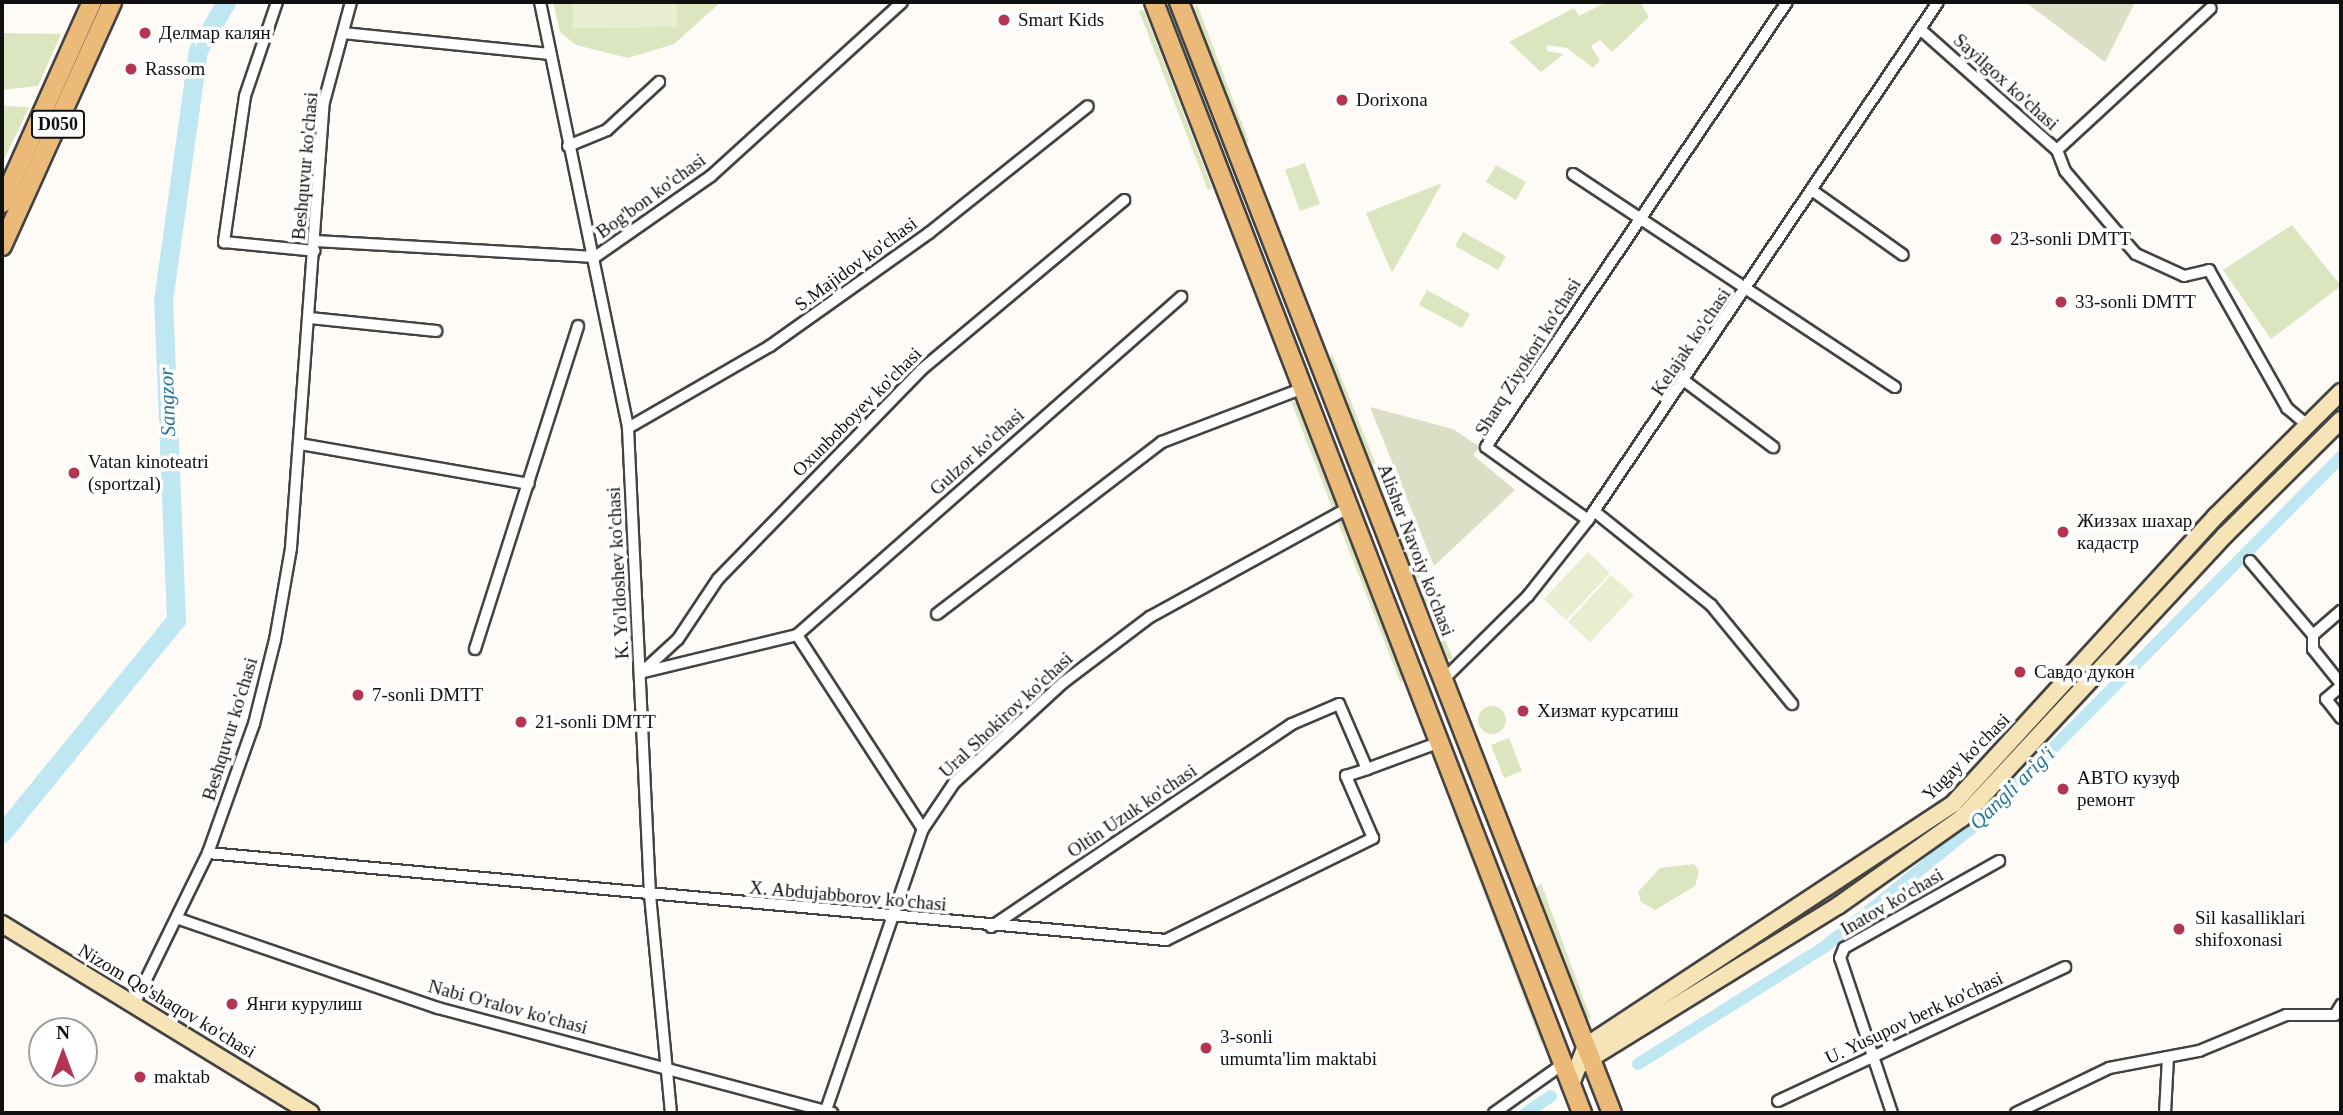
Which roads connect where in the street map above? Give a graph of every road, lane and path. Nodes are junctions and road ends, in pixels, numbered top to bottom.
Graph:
1 (92, 2) edge
2 (112, 2) edge
3 (277, 2) edge
4 (351, 2) edge
5 (540, 2) edge
6 (902, 2) edge
7 (1154, 2) edge
8 (1179, 2) edge
9 (1787, 2) edge
10 (1938, 2) edge
11 (2211, 8) dead end
12 (1920, 29) junction
13 (343, 33) junction
14 (550, 54) junction
15 (659, 82) dead end
16 (1088, 106) dead end
17 (568, 146) junction
18 (2057, 150) junction
19 (1573, 174) dead end
20 (1813, 191) junction
21 (1124, 200) dead end
22 (2, 203) edge
23 (1639, 216) junction
24 (2, 246) edge
25 (315, 246) junction
26 (1903, 255) dead end
27 (595, 257) junction
28 (1749, 287) junction
29 (1181, 297) dead end
30 (1300, 308) junction
31 (310, 318) junction
32 (1274, 318) junction
33 (578, 326) dead end
34 (436, 331) dead end
35 (1686, 382) junction
36 (1895, 387) dead end
37 (1301, 389) junction
38 (2341, 392) edge
39 (2341, 420) edge
40 (2307, 425) junction
41 (628, 428) junction
42 (300, 444) junction
43 (1773, 447) dead end
44 (528, 484) junction
45 (1348, 508) junction
46 (1591, 516) junction
47 (2250, 561) dead end
48 (2341, 611) edge
49 (937, 614) dead end
50 (797, 635) junction
51 (2314, 635) junction
52 (475, 649) dead end
53 (641, 673) junction
54 (1444, 679) junction
55 (2341, 685) edge
56 (1792, 704) dead end
57 (2341, 718) edge
58 (1440, 742) junction
59 (1367, 769) junction
60 (923, 829) junction
61 (208, 853) junction
62 (1999, 861) dead end
63 (650, 895) junction
64 (896, 917) junction
65 (178, 919) junction
66 (3, 924) edge
67 (991, 927) junction
68 (2065, 967) dead end
69 (2341, 1005) edge
70 (134, 1006) junction
71 (2168, 1056) junction
72 (1579, 1058) junction
73 (1871, 1058) junction
74 (668, 1066) junction
75 (1778, 1101) dead end
76 (828, 1112) edge
77 (2166, 1112) edge
78 (311, 1113) edge
79 (671, 1113) edge
80 (1494, 1113) edge
81 (1582, 1113) edge
82 (1612, 1113) edge
83 (1892, 1113) edge
84 (2016, 1113) edge

1 - 22 main road, D050
2 - 24 main road, D050
3 - 25 street, Beshquvur ko'chasi
4 - 13 street, Beshquvur ko'chasi
5 - 14 street, K. Yo'ldoshev ko'chasi
6 - 27 street, Bog'bon ko'chasi
7 - 32 main road, Alisher Navoiy ko'chasi
8 - 30 main road, Alisher Navoiy ko'chasi
9 - 23 street, Sharq Ziyokori ko'chasi
10 - 12 street, Kelajak ko'chasi
11 - 18 street
12 - 18 street, Sayilgox ko'chasi
12 - 20 street, Kelajak ko'chasi
13 - 14 street
13 - 25 street, Beshquvur ko'chasi
14 - 17 street, K. Yo'ldoshev ko'chasi
15 - 17 street
16 - 41 street, S.Majidov ko'chasi
17 - 27 street, K. Yo'ldoshev ko'chasi
18 - 40 street, Sayilgox ko'chasi
19 - 23 street
20 - 26 street
20 - 28 street, Kelajak ko'chasi
21 - 53 street, Oxunboboyev ko'chasi
23 - 28 street
23 - 46 street, Sharq Ziyokori ko'chasi
25 - 27 street, Bog'bon ko'chasi
25 - 31 street, Beshquvur ko'chasi
27 - 41 street, K. Yo'ldoshev ko'chasi
28 - 35 street, Kelajak ko'chasi
28 - 36 street
29 - 50 street, Gulzor ko'chasi
30 - 32 main road
30 - 54 main road, Alisher Navoiy ko'chasi
31 - 34 street
31 - 42 street, Beshquvur ko'chasi
32 - 37 main road, Alisher Navoiy ko'chasi
33 - 44 street
35 - 43 street
35 - 46 street, Kelajak ko'chasi
37 - 45 main road, Alisher Navoiy ko'chasi
37 - 49 street
38 - 40 main road, Yugay ko'chasi
39 - 72 main road, Yugay ko'chasi
40 - 72 main road, Yugay ko'chasi
41 - 53 street, K. Yo'ldoshev ko'chasi
42 - 44 street
42 - 61 street, Beshquvur ko'chasi
44 - 52 street
45 - 58 main road, Alisher Navoiy ko'chasi
45 - 60 street, Ural Shokirov ko'chasi
46 - 54 street, Kelajak ko'chasi
46 - 56 street
47 - 51 street
48 - 51 street
50 - 53 street, Gulzor ko'chasi
50 - 60 street
51 - 55 street
53 - 63 street, K. Yo'ldoshev ko'chasi
54 - 72 main road, Alisher Navoiy ko'chasi
55 - 57 street
58 - 59 street
58 - 72 main road, Alisher Navoiy ko'chasi
59 - 67 street, Oltin Uzuk ko'chasi
59 - 67 street, X. Abdujabborov ko'chasi
60 - 64 street, Ural Shokirov ko'chasi
61 - 63 street, X. Abdujabborov ko'chasi
61 - 65 street, Beshquvur ko'chasi
62 - 73 street, Inatov ko'chasi
63 - 64 street, X. Abdujabborov ko'chasi
63 - 74 street, K. Yo'ldoshev ko'chasi
64 - 67 street, X. Abdujabborov ko'chasi
64 - 76 street, Ural Shokirov ko'chasi
65 - 70 street, Beshquvur ko'chasi
65 - 74 street, Nabi O'ralov ko'chasi
66 - 70 main road, Nizom Qo'shaqov ko'chasi
68 - 73 street, U. Yusupov berk ko'chasi
69 - 71 street
70 - 78 main road, Nizom Qo'shaqov ko'chasi
71 - 77 street
71 - 84 street
72 - 80 street
72 - 81 main road, Alisher Navoiy ko'chasi
72 - 82 main road, Alisher Navoiy ko'chasi
73 - 75 street, U. Yusupov berk ko'chasi
73 - 83 street, Inatov ko'chasi
74 - 76 street, Nabi O'ralov ko'chasi
74 - 79 street, K. Yo'ldoshev ko'chasi

